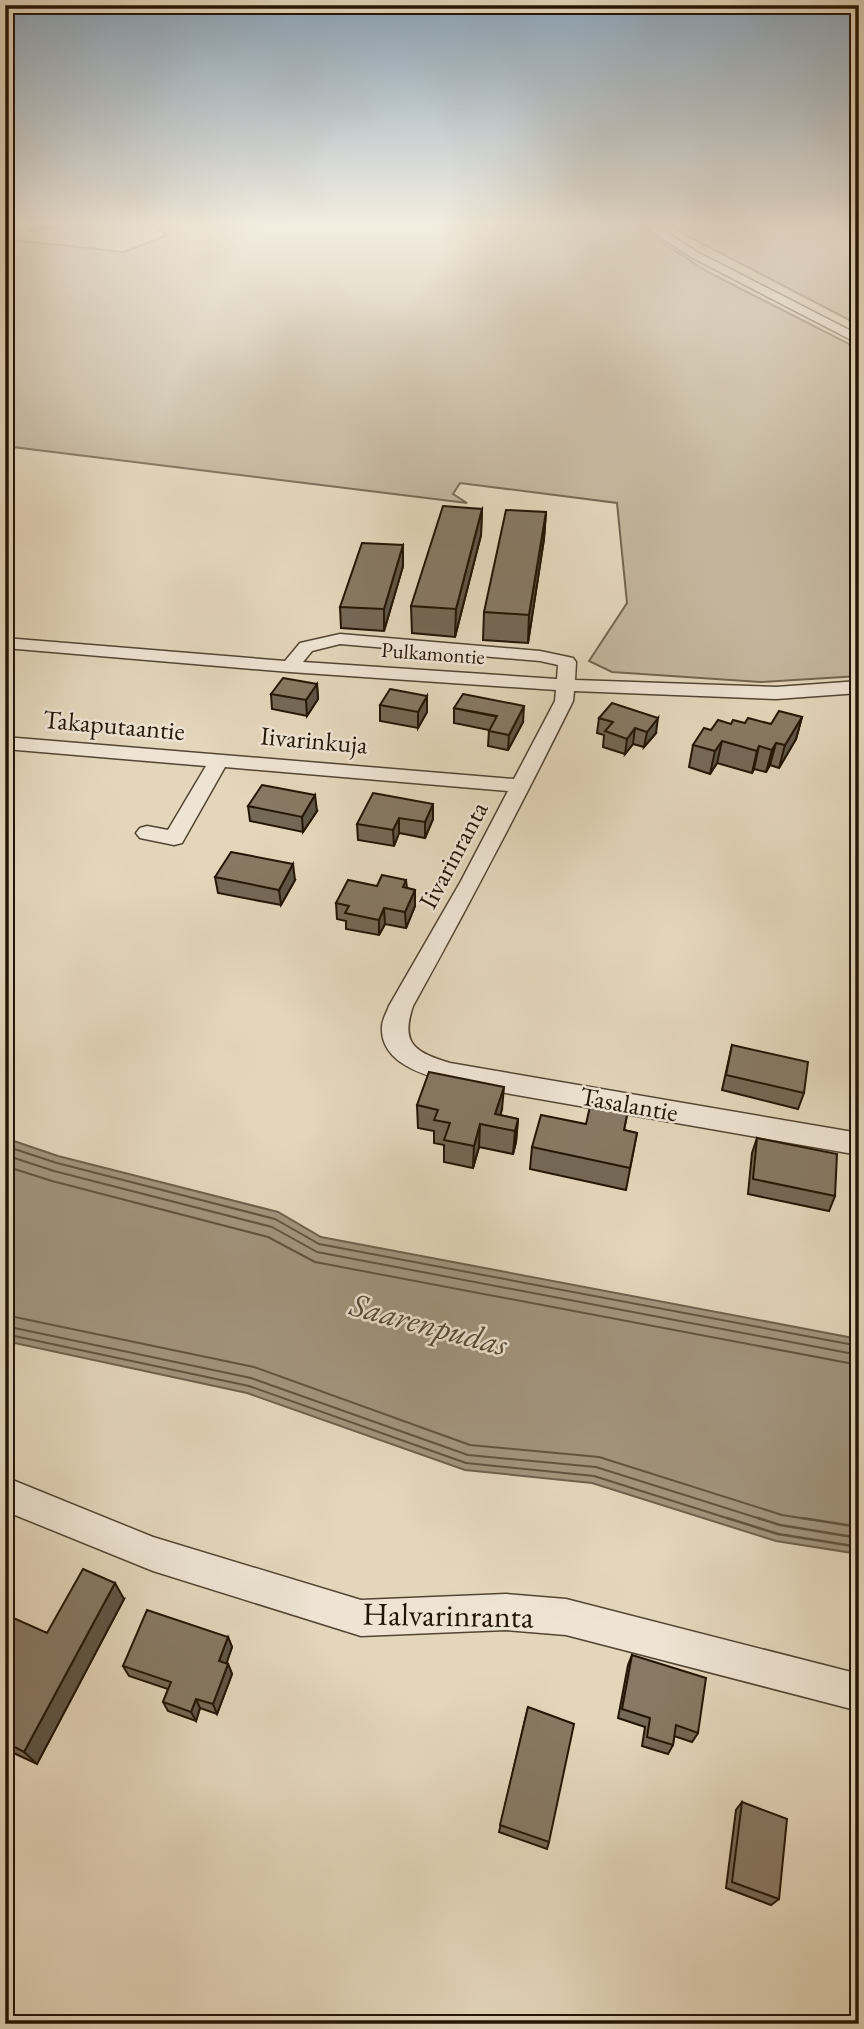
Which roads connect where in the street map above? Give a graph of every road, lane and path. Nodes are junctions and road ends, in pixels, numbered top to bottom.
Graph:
1 (820, 320) edge
2 (859, 340) edge
3 (5, 643) edge
4 (290, 667) junction
5 (566, 685) junction
6 (859, 687) edge
7 (5, 743) edge
8 (219, 760) junction
9 (521, 786) junction
10 (147, 833) dead end
11 (403, 1051) joint
12 (859, 1144) edge
13 (5, 1494) edge
14 (859, 1693) edge

1 - 2 street
3 - 4 street, Pulkamontie
4 - 5 street, Pulkamontie
4 - 5 street, Iivarinranta
5 - 6 street, Pulkamontie
5 - 9 street, Iivarinranta
7 - 8 street, Takaputaantie
8 - 9 street, Iivarinkuja
8 - 10 street
9 - 11 street, Iivarinranta
11 - 12 street, Tasalantie
13 - 14 street, Halvarinranta

